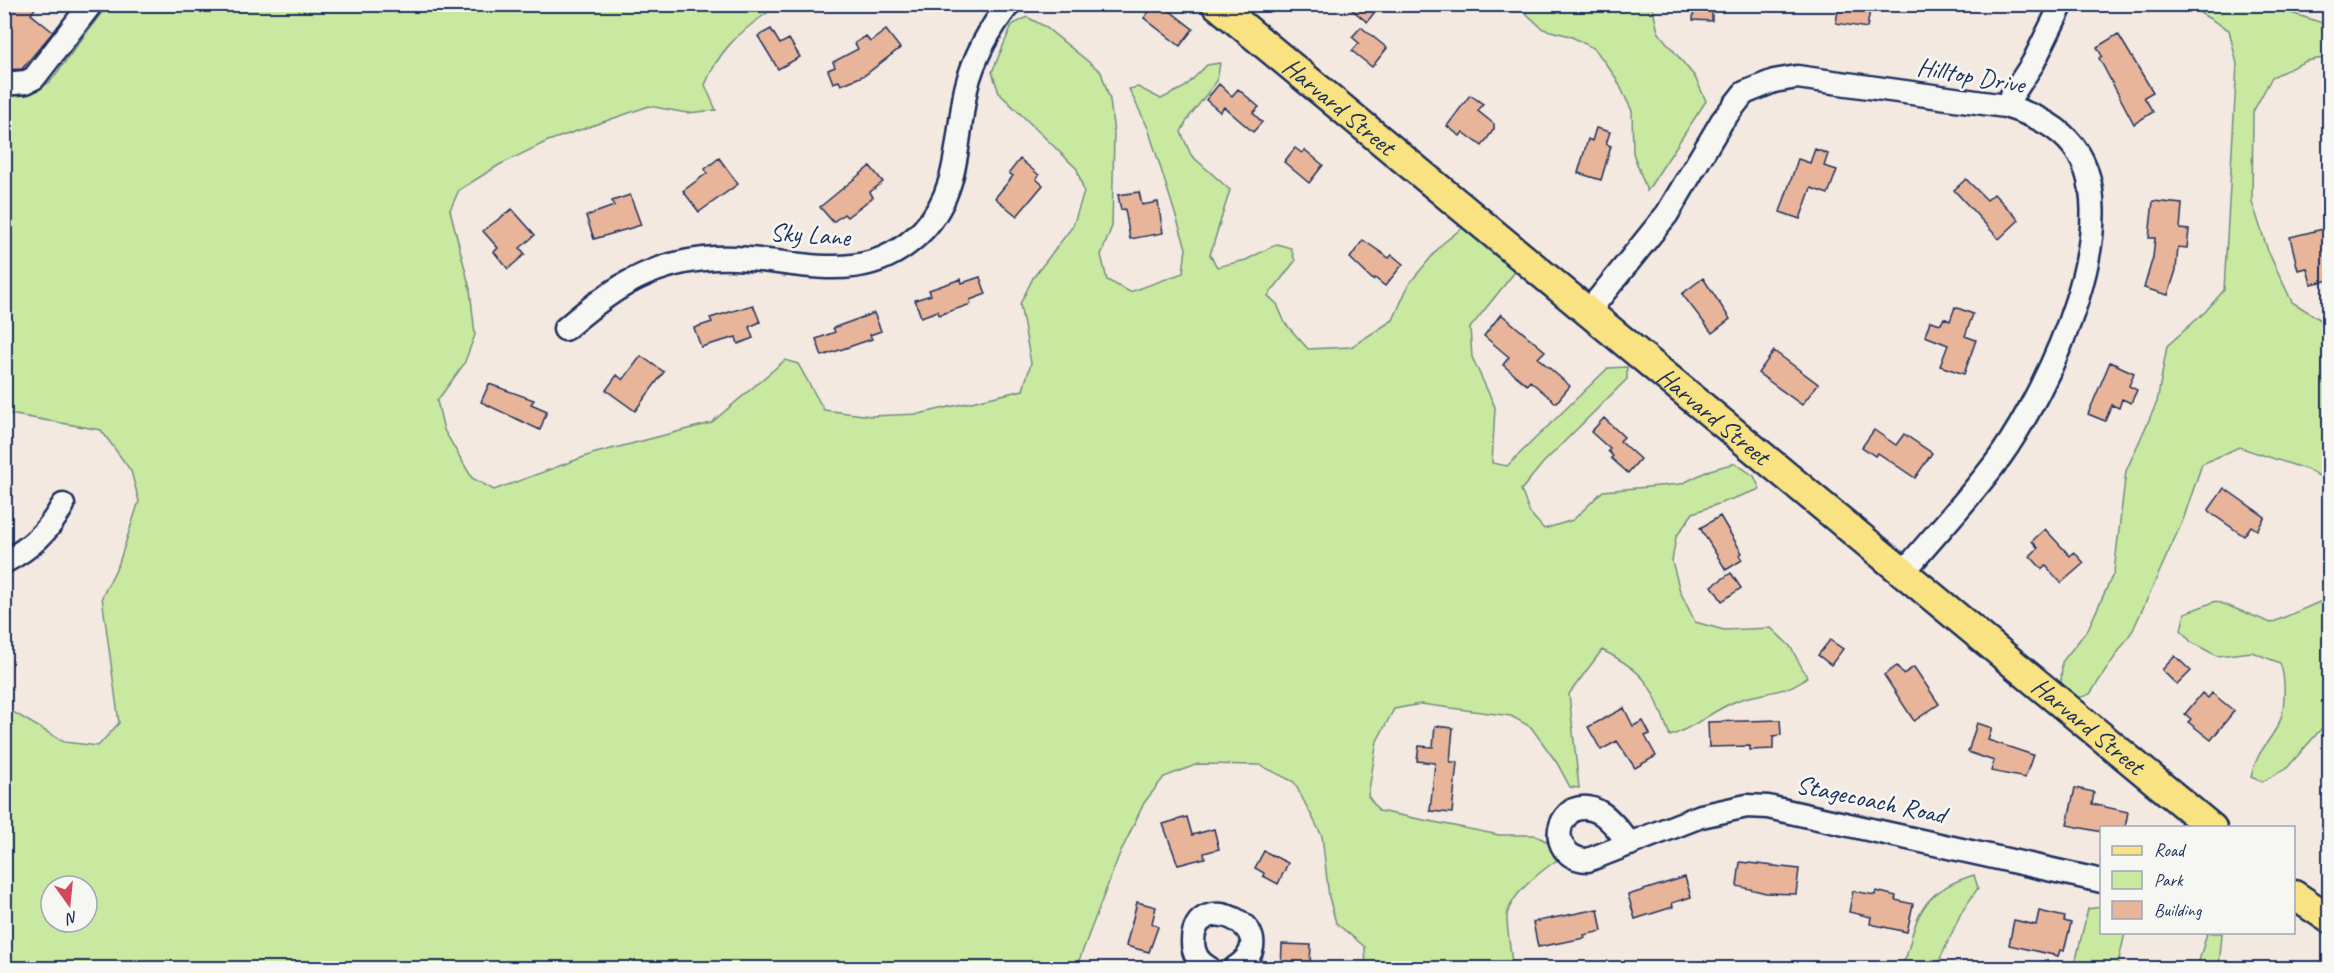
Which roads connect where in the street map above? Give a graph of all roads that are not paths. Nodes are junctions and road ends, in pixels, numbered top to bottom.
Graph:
1 (91, 4) edge
2 (1009, 4) edge
3 (1216, 4) edge
4 (2062, 4) edge
5 (4, 84) edge
6 (2005, 106) junction
7 (1588, 312) junction
8 (565, 329) dead end
9 (63, 505) dead end
10 (4, 562) edge
11 (1903, 573) junction
12 (2210, 826) edge
13 (1630, 844) dead end
14 (2100, 881) edge
15 (2295, 897) edge
16 (2330, 920) edge
17 (1209, 969) edge
18 (1235, 969) edge

1 - 5 street
2 - 8 street, Sky Lane
3 - 7 main road, Harvard Street
4 - 6 street
6 - 7 street, Hilltop Drive
6 - 11 street, Hilltop Drive
7 - 11 main road, Harvard Street
9 - 10 street
11 - 12 main road, Harvard Street
13 - 14 street, Stagecoach Road
15 - 16 main road
17 - 18 street

